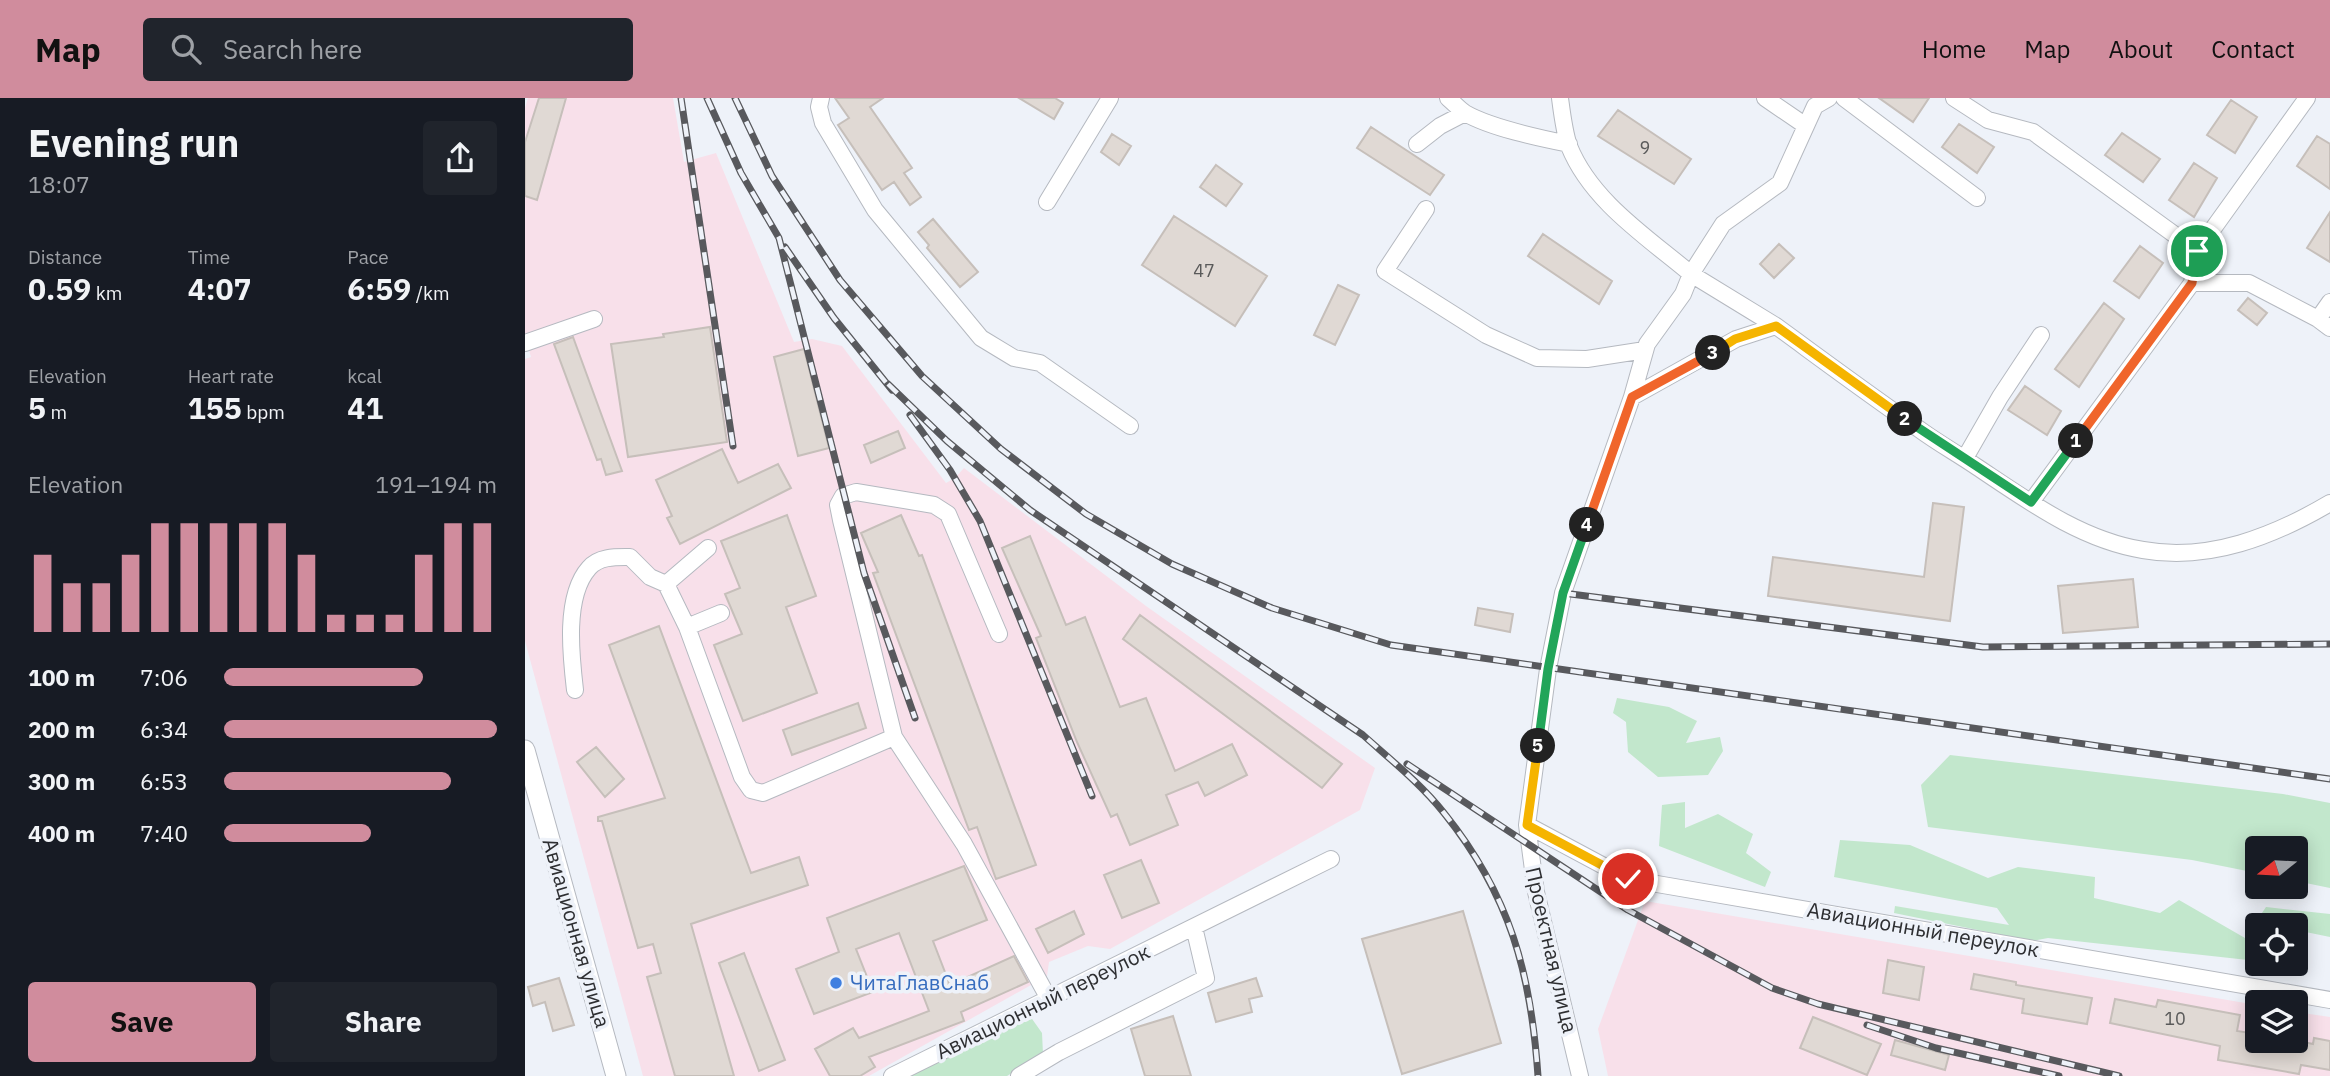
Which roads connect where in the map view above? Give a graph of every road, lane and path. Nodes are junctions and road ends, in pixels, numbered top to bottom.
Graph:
1 (821, 98) edge
2 (1110, 98) edge
3 (1448, 98) edge
4 (1560, 98) edge
5 (1765, 98) edge
6 (1829, 98) edge
7 (1843, 98) edge
8 (1954, 98) edge
9 (2307, 98) edge
10 (1465, 113) junction
11 (1806, 126) junction
12 (1417, 144) dead end
13 (1569, 144) junction
14 (1977, 198) dead end
15 (1047, 202) dead end
16 (1426, 209) dead end
17 (2197, 251) junction
18 (1691, 274) junction
19 (2192, 283) junction
20 (2330, 302) edge
21 (594, 319) dead end
22 (2324, 324) edge
23 (1776, 326) junction
24 (2041, 335) dead end
25 (525, 343) edge
26 (1645, 351) junction
27 (1632, 397) junction
28 (1130, 426) dead end
29 (1965, 458) junction
30 (2031, 502) junction
31 (2330, 503) edge
32 (708, 548) dead end
33 (666, 584) junction
34 (721, 613) dead end
35 (687, 627) junction
36 (999, 634) dead end
37 (575, 690) dead end
38 (894, 737) junction
39 (525, 750) edge
40 (1527, 825) junction
41 (1331, 859) dead end
42 (1193, 927) junction
43 (1049, 999) junction
44 (2330, 1000) edge
45 (617, 1076) edge
46 (892, 1076) edge
47 (1019, 1076) edge
48 (1580, 1076) edge

1 - 28 street
2 - 15 street
3 - 10 street
4 - 13 street
5 - 11 street
6 - 11 street, Проектная улица
7 - 14 street
8 - 17 street
9 - 17 street
10 - 12 street
10 - 13 street
11 - 18 street, Проектная улица
13 - 18 street
16 - 26 street
17 - 19 street
18 - 23 street
18 - 26 street, Проектная улица
19 - 22 street
19 - 30 street
20 - 22 street
21 - 25 street
23 - 27 street
23 - 29 street
24 - 29 street
26 - 27 street, Проектная улица
27 - 40 street, Проектная улица
29 - 30 street
30 - 31 street
32 - 33 street
33 - 35 street
33 - 37 street
34 - 35 street
35 - 38 street
36 - 38 street
38 - 43 street
39 - 45 main road, Авиационная улица
40 - 44 street, Авиационный переулок
40 - 48 street, Проектная улица
41 - 42 street, Авиационный переулок
42 - 43 street, Авиационный переулок
42 - 47 street
43 - 46 street, Авиационный переулок

